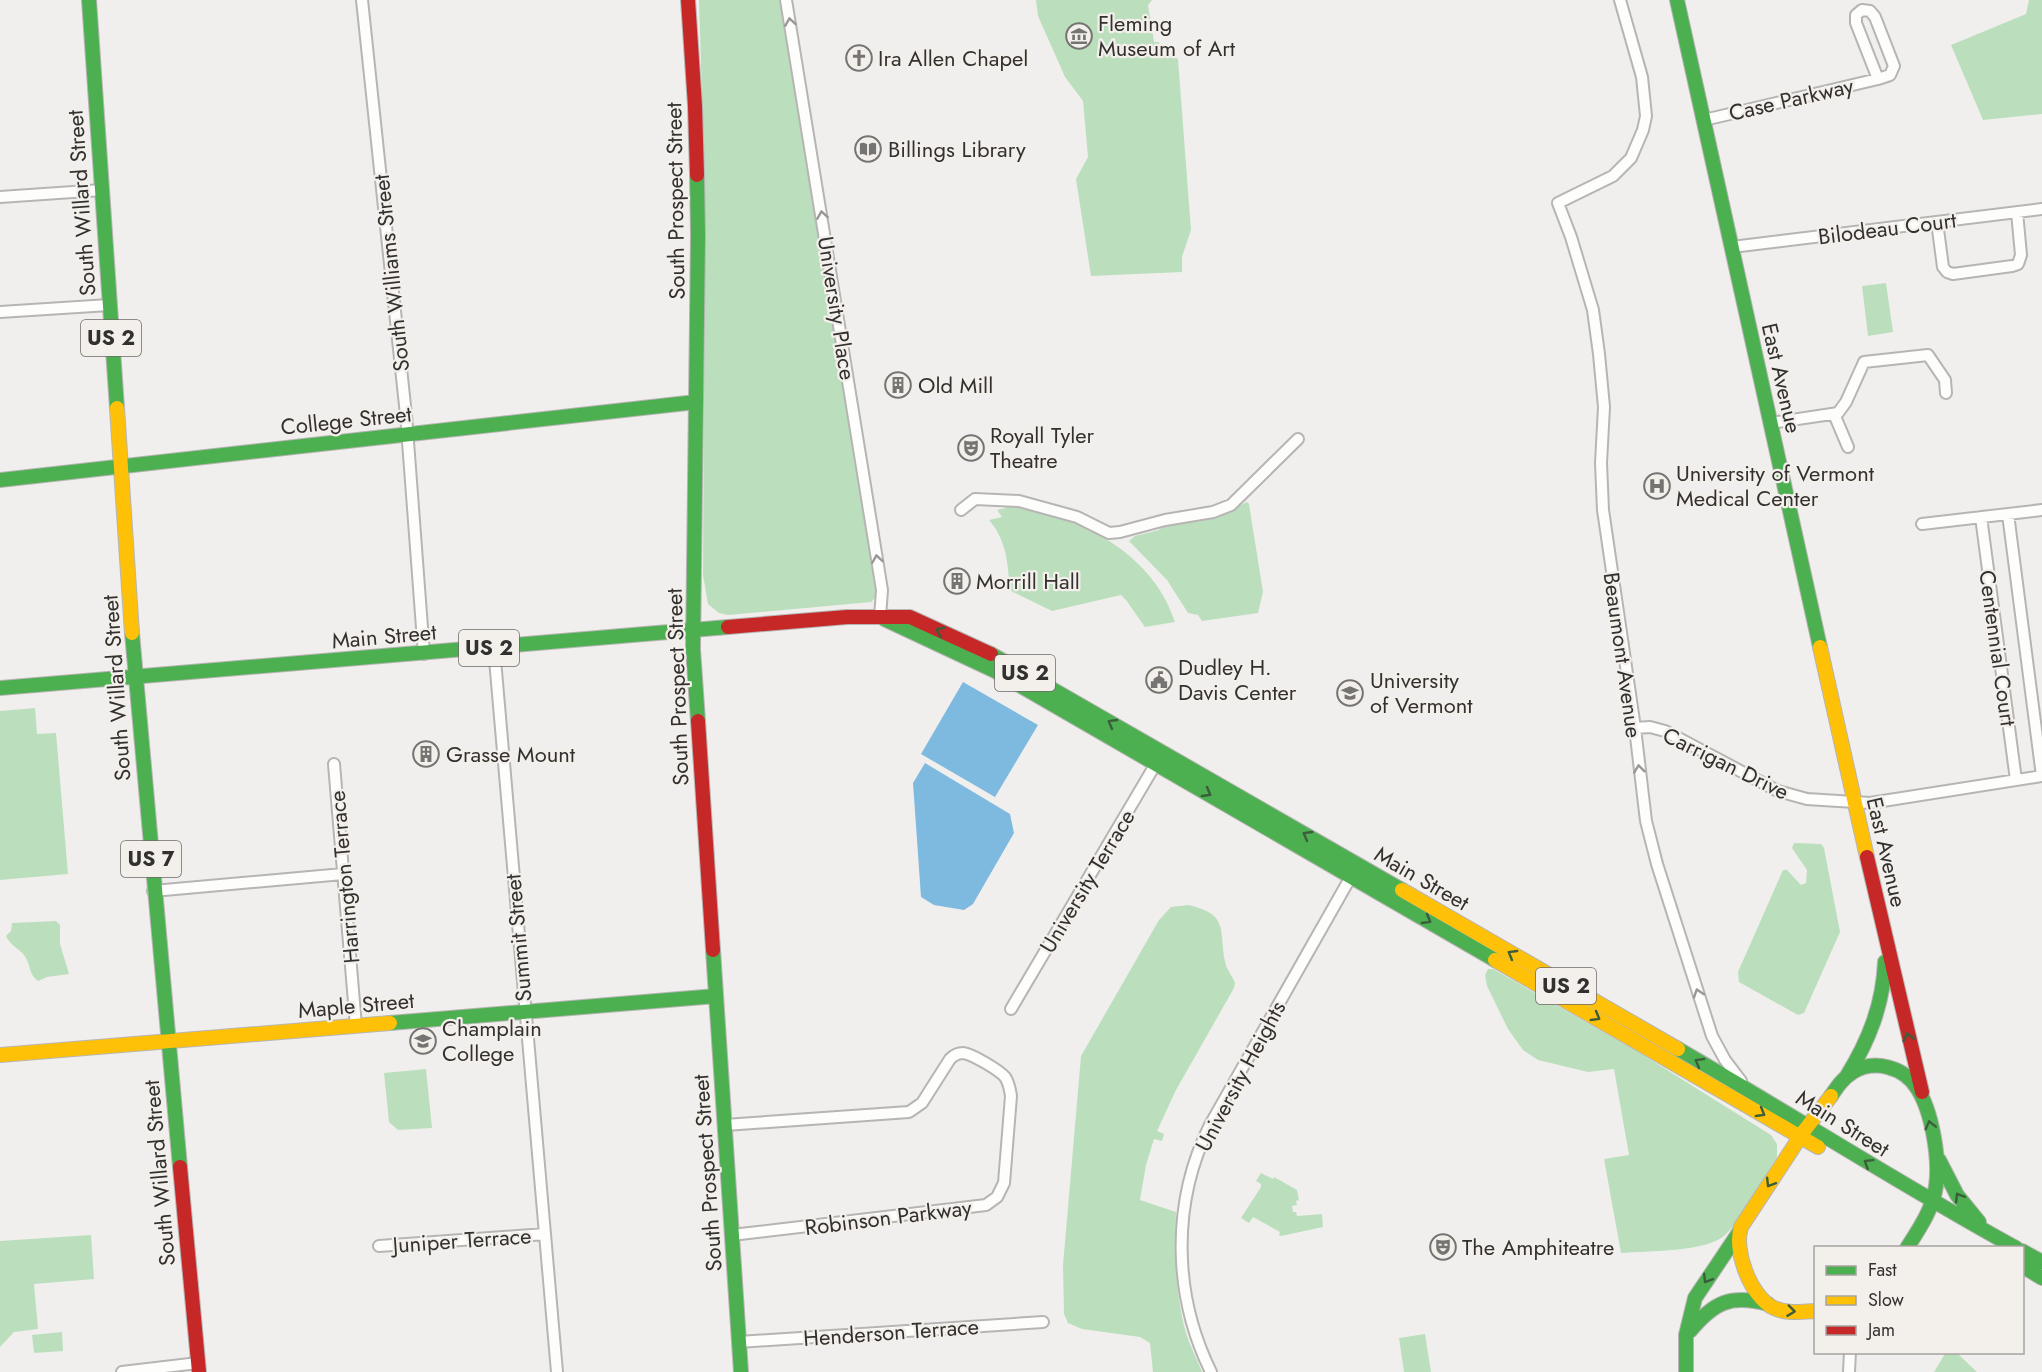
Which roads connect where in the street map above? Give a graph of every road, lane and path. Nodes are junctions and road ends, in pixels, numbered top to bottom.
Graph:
1 (89, 0) edge
2 (362, 0) edge
3 (688, 0) edge
4 (786, 0) edge
5 (1620, 0) edge
6 (1677, 0) edge
7 (1878, 79) junction
8 (1703, 120) junction
9 (102, 190) junction
10 (0, 197) edge
11 (2042, 209) edge
12 (2017, 212) junction
13 (1936, 222) junction
14 (1732, 247) junction
15 (109, 305) junction
16 (0, 312) edge
17 (1947, 393) dead end
18 (696, 402) junction
19 (1834, 414) junction
20 (1771, 423) junction
21 (407, 434) junction
22 (1298, 439) dead end
23 (1848, 447) dead end
24 (121, 466) junction
25 (0, 480) edge
26 (961, 510) dead end
27 (2042, 510) edge
28 (2008, 514) junction
29 (1981, 517) junction
30 (1922, 524) dead end
31 (880, 617) junction
32 (693, 631) junction
33 (494, 648) junction
34 (424, 654) junction
35 (135, 677) junction
36 (0, 688) edge
37 (1635, 728) junction
38 (1159, 758) junction
39 (334, 764) dead end
40 (2042, 776) edge
41 (2016, 780) junction
42 (1854, 803) junction
43 (1354, 870) junction
44 (343, 874) junction
45 (153, 891) junction
46 (1886, 941) junction
47 (716, 996) junction
48 (1011, 1009) dead end
49 (525, 1012) junction
50 (356, 1026) junction
51 (168, 1042) junction
52 (0, 1055) edge
53 (1847, 1076) junction
54 (1750, 1092) junction
55 (1922, 1094) junction
56 (725, 1125) junction
57 (1804, 1130) junction
58 (1938, 1157) junction
59 (1931, 1207) junction
60 (1740, 1230) junction
61 (1988, 1232) junction
62 (545, 1234) junction
63 (732, 1235) junction
64 (379, 1246) dead end
65 (1908, 1246) edge
66 (1987, 1246) edge
67 (2012, 1246) edge
68 (2024, 1252) edge
69 (2042, 1262) edge
70 (2024, 1267) edge
71 (2042, 1278) edge
72 (1768, 1304) junction
73 (1814, 1311) edge
74 (1043, 1322) dead end
75 (1686, 1335) junction
76 (739, 1342) junction
77 (1850, 1354) edge
78 (198, 1367) edge
79 (122, 1372) edge
80 (557, 1372) edge
81 (741, 1372) edge
82 (1211, 1372) edge
83 (1686, 1372) edge
84 (1849, 1372) edge

1 - 9 main road, South Willard Street / US 2
2 - 21 street, South Williams Street
3 - 18 main road, South Prospect Street
31 -> 4 street, University Place
5 - 37 street, Beaumont Avenue
6 - 8 main road, East Avenue
7 - 7 street, Case Parkway
7 - 8 street, Case Parkway
8 - 14 main road, East Avenue
9 - 10 street
9 - 15 main road, South Willard Street / US 2
11 - 12 street, Bilodeau Court
12 - 13 street, Bilodeau Court
12 - 13 street
13 - 14 street, Bilodeau Court
14 - 20 main road, East Avenue
15 - 16 street
15 - 24 main road, South Willard Street / US 2
17 - 19 street
18 - 21 main road, College Street
18 - 32 main road, South Prospect Street
19 - 20 street
19 - 23 street
20 - 42 main road, East Avenue
21 - 24 main road, College Street
21 - 34 street, South Williams Street
22 - 26 street
24 - 25 main road, College Street
24 - 35 main road, South Willard Street / US 2
27 - 28 street
28 - 29 street
28 - 40 street, Centennial Court
29 - 30 street
29 - 41 street, Centennial Court
31 - 32 main road, Main Street / US 2
31 - 38 main road, Main Street / US 2
32 - 33 main road, Main Street / US 2
32 - 47 main road, South Prospect Street
33 - 34 main road, Main Street / US 2
33 - 49 street, Summit Street
34 - 35 main road, Main Street / US 2
35 - 36 main road, Main Street
35 - 45 main road, South Willard Street / US 7
37 - 42 street, Carrigan Drive
54 -> 37 street, Beaumont Avenue
38 - 43 main road, Main Street / US 2
38 - 48 street, University Terrace
39 - 44 street, Harrington Terrace
40 - 41 street, Carrigan Drive
41 - 42 street, Carrigan Drive
42 - 46 main road, East Avenue
54 -> 43 main road, Main Street / US 2
43 -> 57 main road, Main Street / US 2
43 - 82 street, University Heights
44 - 45 street
44 - 50 street, Harrington Terrace
45 - 51 main road, South Willard Street / US 7
46 - 53 main road, East Avenue
55 -> 46 main road, East Avenue
47 - 49 main road, Maple Street
47 - 56 main road, South Prospect Street
49 - 50 main road, Maple Street
49 - 62 street, Summit Street
50 - 51 main road, Maple Street
51 - 52 main road, Maple Street
51 - 78 main road, South Willard Street / US 7
53 - 55 main road, East Avenue
53 - 57 main road, East Avenue
54 - 57 main road, Main Street / US 2
58 -> 55 main road, East Avenue
56 - 63 main road, South Prospect Street
56 - 63 street, Robinson Parkway
57 - 59 main road, Main Street / US 2
57 -> 60 main road, East Avenue
58 - 59 main road, East Avenue
61 -> 58 main road
59 - 61 main road, US 2
59 - 65 main road, East Avenue
59 - 66 main road, US 2
60 - 72 main road
60 -> 75 main road, East Avenue
61 - 67 main road, US 2
62 - 64 street, Juniper Terrace
62 - 80 street, Summit Street
63 - 76 main road, South Prospect Street
68 - 69 main road
70 - 71 main road
72 -> 73 main road
72 - 75 main road
74 - 76 street, Henderson Terrace
75 - 83 main road, East Avenue
76 - 81 main road, South Prospect Street
77 - 84 street
78 - 79 street

